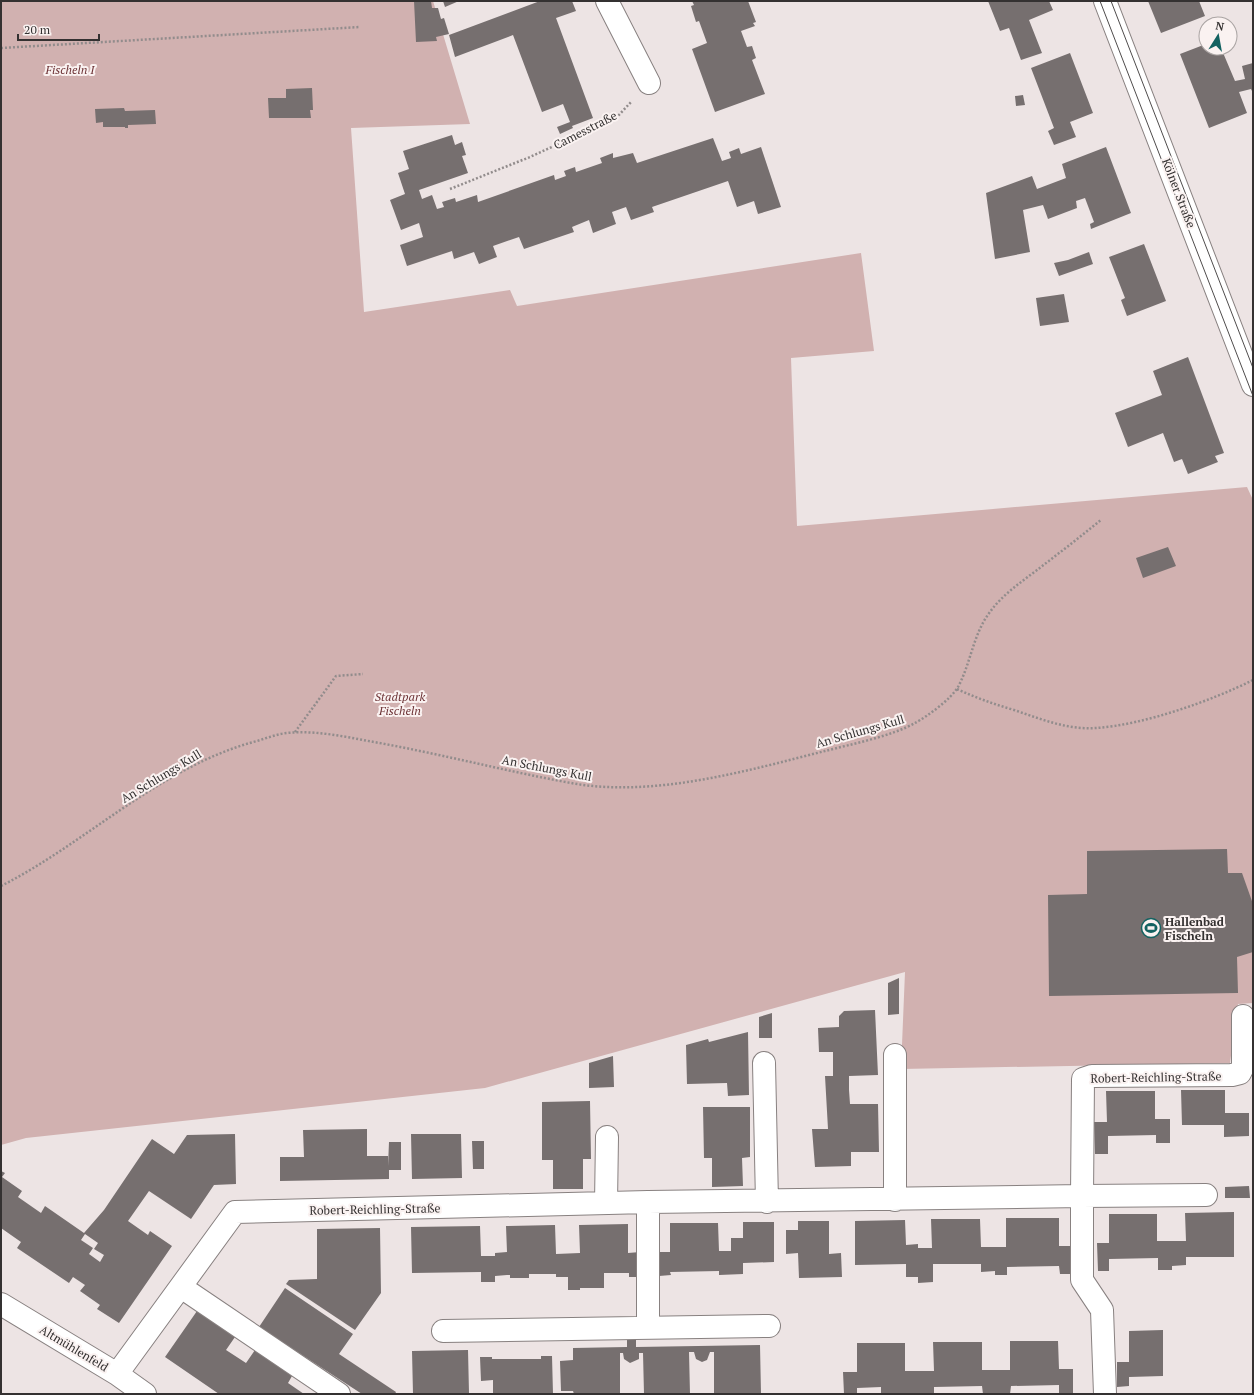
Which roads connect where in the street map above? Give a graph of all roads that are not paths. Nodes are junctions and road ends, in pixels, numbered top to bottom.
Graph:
1 (607, 1) edge
2 (1105, 1) edge
3 (649, 83) road end
4 (1253, 385) edge
5 (1243, 1016) dead end
6 (895, 1055) dead end
7 (764, 1063) dead end
8 (607, 1137) dead end
9 (1206, 1195) dead end
10 (1082, 1196) junction
11 (895, 1200) junction
12 (648, 1202) junction
13 (767, 1202) junction
14 (606, 1203) junction
15 (181, 1287) junction
16 (1, 1304) edge
17 (768, 1326) dead end
18 (648, 1327) junction
19 (443, 1331) dead end
20 (117, 1374) junction
21 (146, 1394) edge
22 (338, 1394) edge
23 (1105, 1394) edge

1 - 3 street
2 - 4 street, Kölner Straße
5 - 10 street, Robert-Reichling-Straße
6 - 11 street
7 - 13 street
8 - 14 street
9 - 10 street, Robert-Reichling-Straße
10 - 11 street, Robert-Reichling-Straße
10 - 23 street, Robert-Reichling-Straße
11 - 13 street, Robert-Reichling-Straße
12 - 13 street, Robert-Reichling-Straße
12 - 14 street, Robert-Reichling-Straße
12 - 18 street
14 - 15 street, Robert-Reichling-Straße
15 - 20 street, Robert-Reichling-Straße
15 - 22 street
16 - 20 street, Altmühlenfeld
17 - 18 street
18 - 19 street
20 - 21 street, Altmühlenfeld

